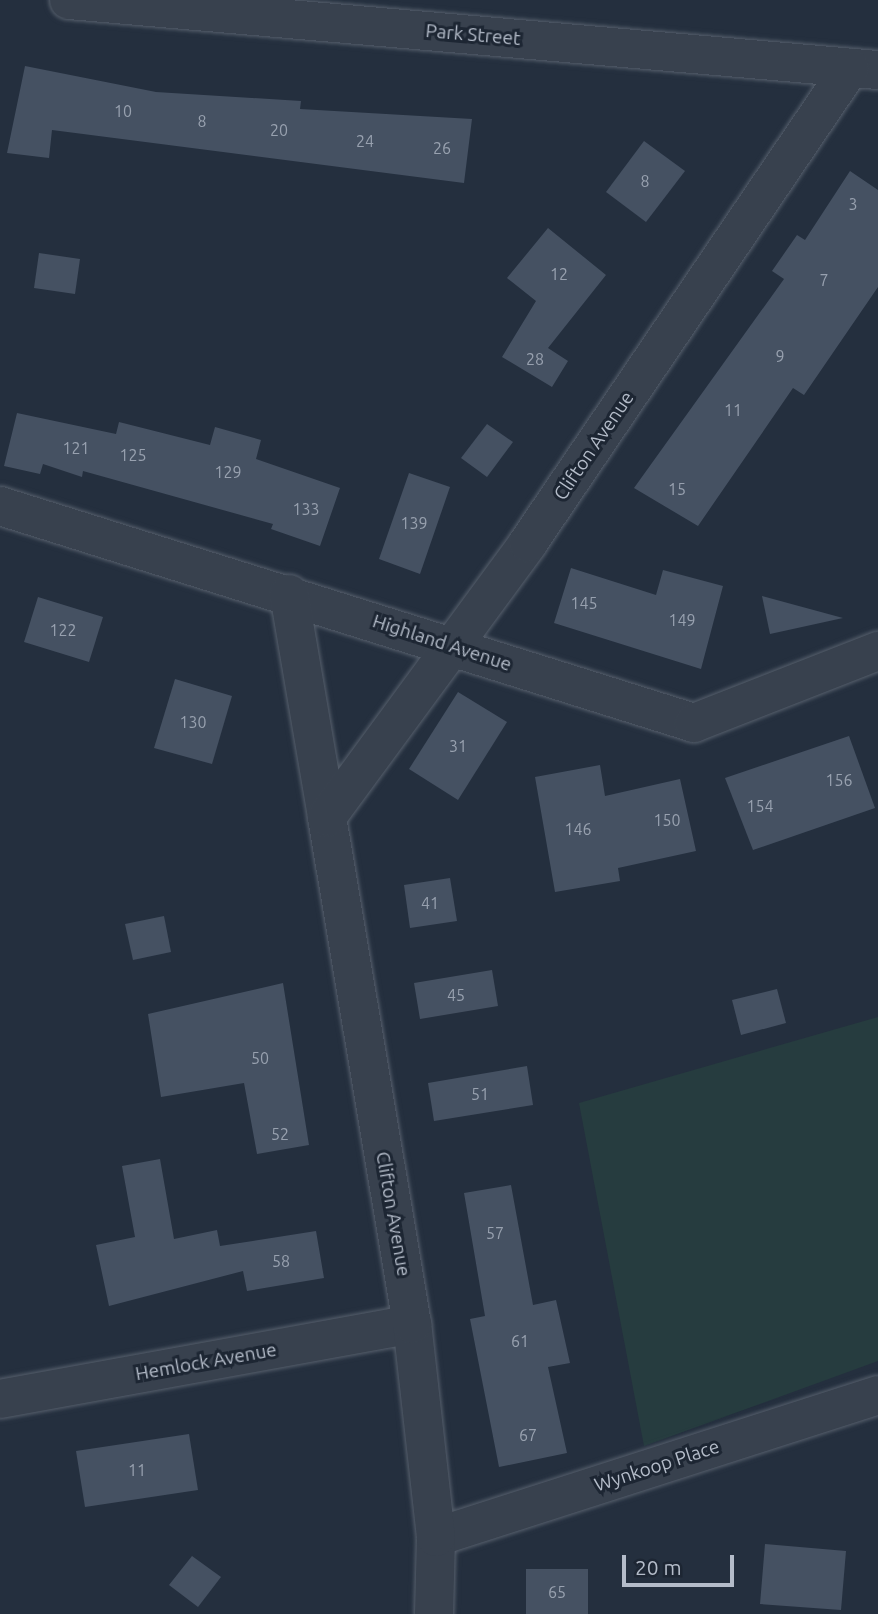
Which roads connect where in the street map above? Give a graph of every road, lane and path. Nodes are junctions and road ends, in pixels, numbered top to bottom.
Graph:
1 (69, 0) edge
2 (864, 69) edge
3 (0, 506) edge
4 (289, 594) junction
5 (452, 646) junction
6 (878, 651) edge
7 (327, 817) junction
8 (412, 1324) junction
9 (878, 1395) edge
10 (0, 1399) edge
11 (436, 1537) junction
12 (435, 1614) edge

1 - 2 street, Park Street
2 - 5 street, Clifton Avenue
3 - 4 street, Highland Avenue
4 - 5 street, Highland Avenue
4 - 7 street, Clifton Avenue
5 - 6 street, Highland Avenue
5 - 7 street, Clifton Avenue
7 - 8 street, Clifton Avenue
8 - 10 street, Hemlock Avenue
8 - 11 street, Clifton Avenue
9 - 11 street, Wynkoop Place
11 - 12 street, Clifton Avenue

